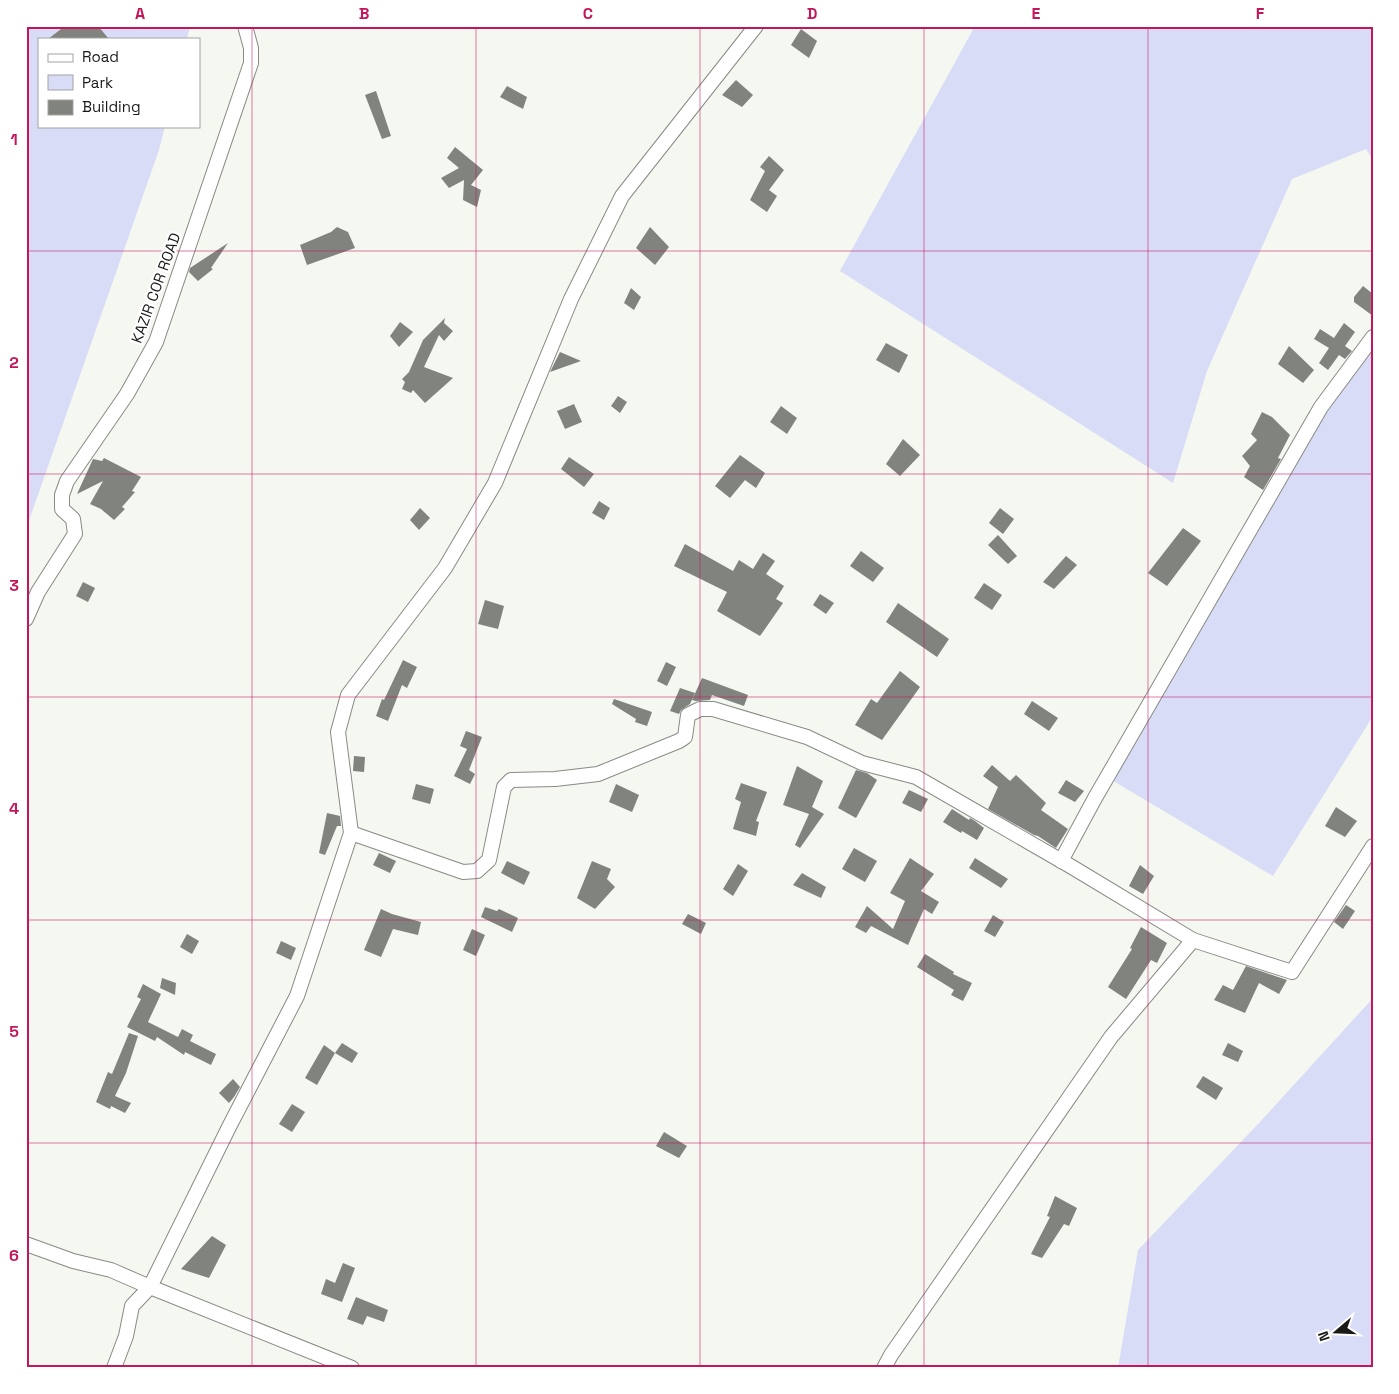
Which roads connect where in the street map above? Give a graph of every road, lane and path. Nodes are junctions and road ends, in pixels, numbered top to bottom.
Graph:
1 (245, 26) edge
2 (756, 26) edge
3 (1373, 337) edge
4 (26, 619) edge
5 (351, 833) junction
6 (1373, 846) edge
7 (1061, 861) junction
8 (1193, 940) junction
9 (26, 1244) edge
10 (150, 1286) junction
11 (114, 1368) edge
12 (352, 1368) edge
13 (884, 1368) edge

1 - 4 street, KAZIR COR ROAD
2 - 5 street
3 - 7 street
5 - 7 street
5 - 10 street
6 - 8 street
7 - 8 street
8 - 13 street
9 - 10 street
10 - 11 street
10 - 12 street

